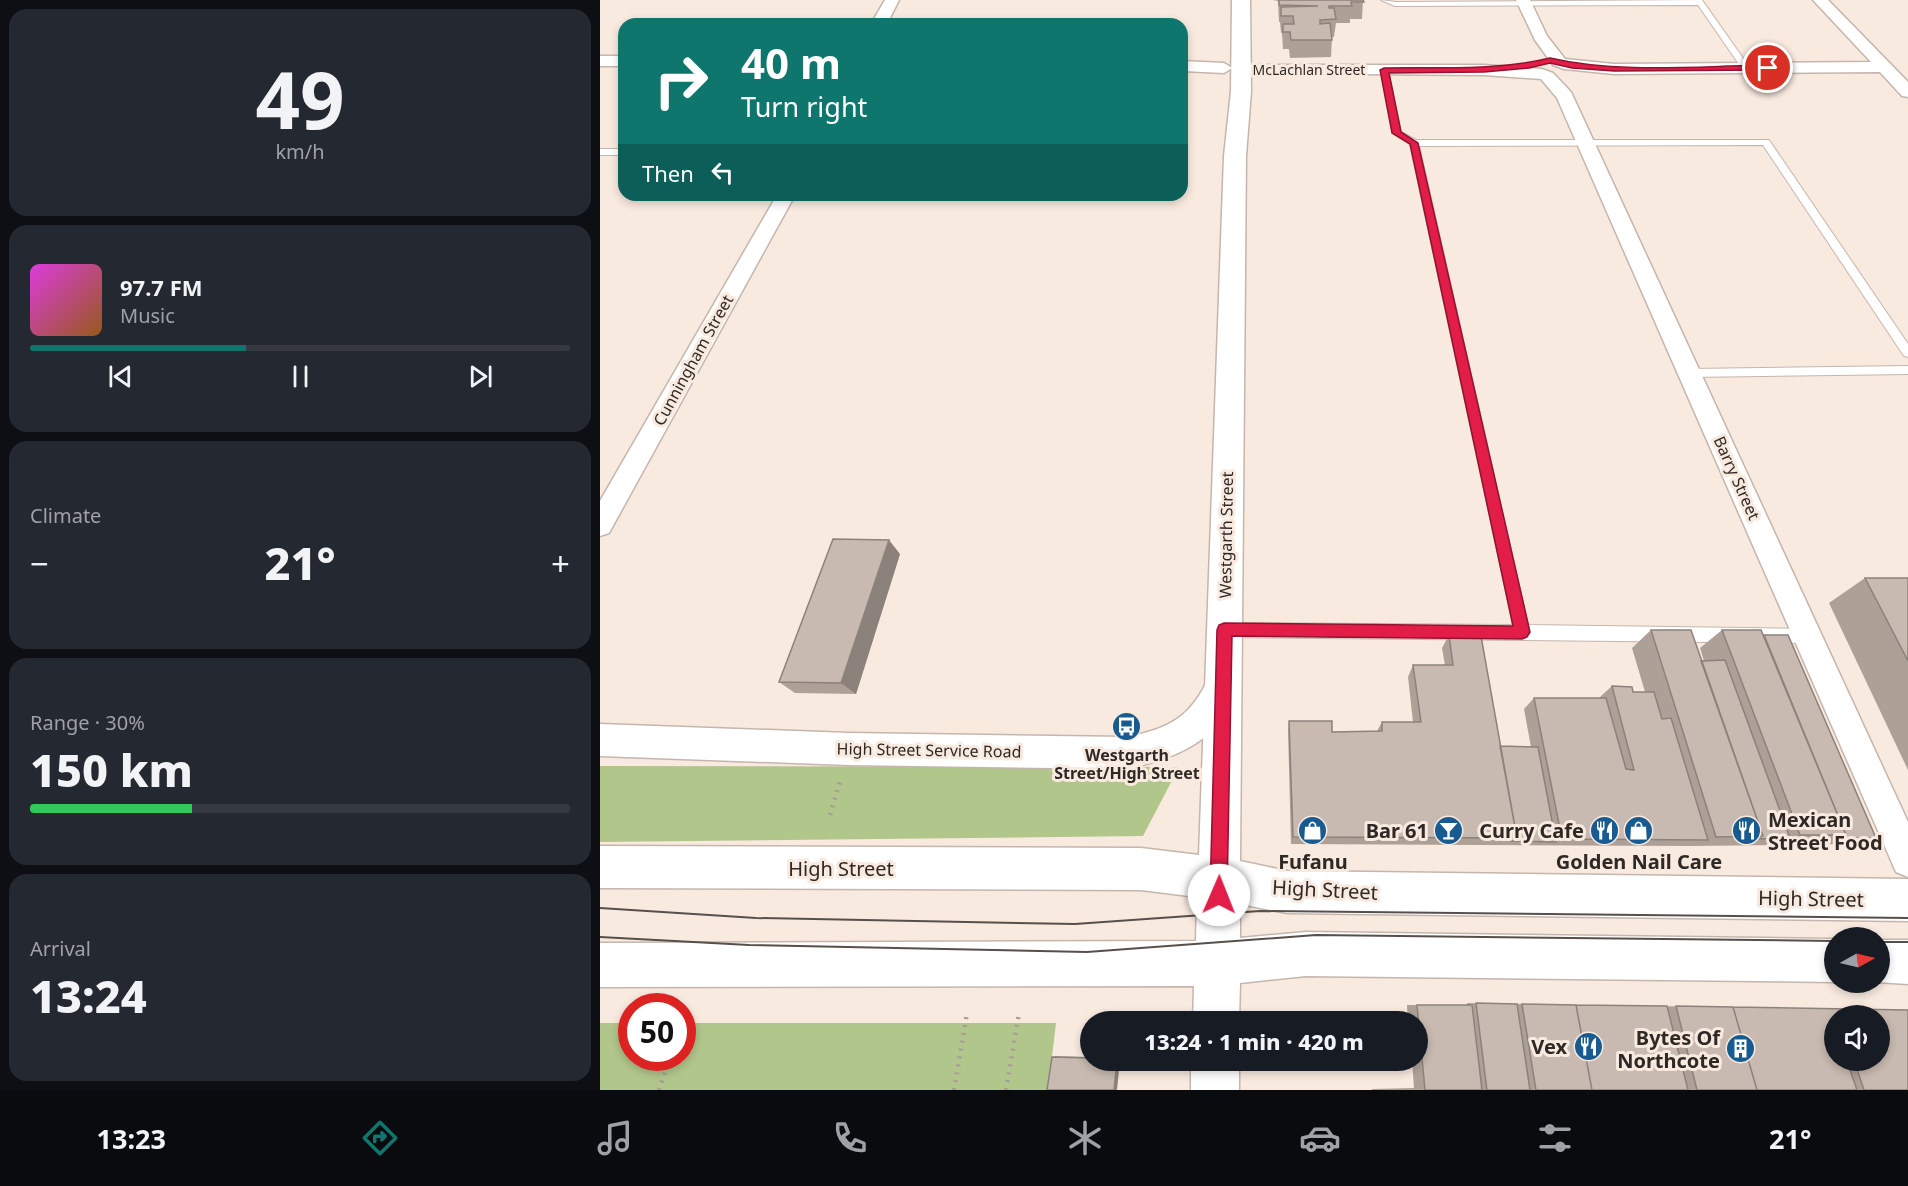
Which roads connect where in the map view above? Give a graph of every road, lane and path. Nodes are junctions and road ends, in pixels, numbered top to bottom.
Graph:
1 (892, 0) edge
2 (1229, 0) edge
3 (1241, 0) edge
4 (1385, 0) edge
5 (1820, 0) edge
6 (1524, 2) edge
7 (1699, 2) edge
8 (882, 18) edge
9 (1540, 38) junction
10 (600, 61) edge
11 (618, 61) edge
12 (1188, 66) edge
13 (1885, 66) junction
14 (1746, 68) junction
15 (1232, 69) junction
16 (1542, 69) junction
17 (1384, 70) junction
18 (1564, 74) junction
19 (1908, 92) edge
20 (1414, 143) junction
21 (1586, 143) junction
22 (600, 152) edge
23 (618, 152) edge
24 (783, 201) edge
25 (1908, 353) edge
26 (1908, 370) edge
27 (1689, 373) junction
28 (600, 525) edge
29 (1224, 630) junction
30 (1522, 632) junction
31 (1807, 636) junction
32 (1224, 678) junction
33 (600, 740) edge
34 (1908, 860) edge
35 (600, 867) edge
36 (1218, 878) junction
37 (1908, 900) edge
38 (1824, 961) edge
39 (1890, 962) edge
40 (1908, 962) edge
41 (1217, 963) junction
42 (600, 965) edge
43 (1216, 1011) edge
44 (967, 1013) dead end
45 (1019, 1013) dead end
46 (666, 1071) edge
47 (1215, 1071) edge
48 (659, 1090) edge
49 (954, 1090) edge
50 (1006, 1090) edge
51 (1215, 1090) edge

1 - 8 street
2 - 15 main road, Westgarth Street
3 - 15 main road, Westgarth Street
4 - 6 lane
5 - 13 street
6 - 7 lane
6 - 9 street, Barry Street
7 - 14 lane
9 - 16 street, Barry Street
9 - 18 street, Barry Street
10 - 11 street
12 - 15 street, McLachlan Street
13 - 14 street
13 - 19 street
14 - 18 street
15 - 17 street, McLachlan Street
15 - 29 main road, Westgarth Street
16 - 17 street, McLachlan Street
16 - 18 street, Barry Street
16 - 18 street, McLachlan Street
17 - 20 lane
18 - 21 street, Barry Street
20 - 21 lane
20 - 30 lane
21 - 25 lane
21 - 27 street, Barry Street
22 - 23 lane
24 - 28 street, Cunningham Street
26 - 27 lane
27 - 31 street, Barry Street
29 - 30 lane
29 - 32 main road, Westgarth Street
30 - 31 lane
31 - 34 street, Barry Street
32 - 33 street, High Street Service Road
32 - 36 main road, Westgarth Street
35 - 36 main road, High Street
36 - 37 main road, High Street
36 - 41 main road, Westgarth Street
38 - 41 main road
39 - 40 main road
41 - 42 main road
41 - 43 main road, Westgarth Street
44 - 49 path
45 - 50 path
46 - 48 path
47 - 51 main road

